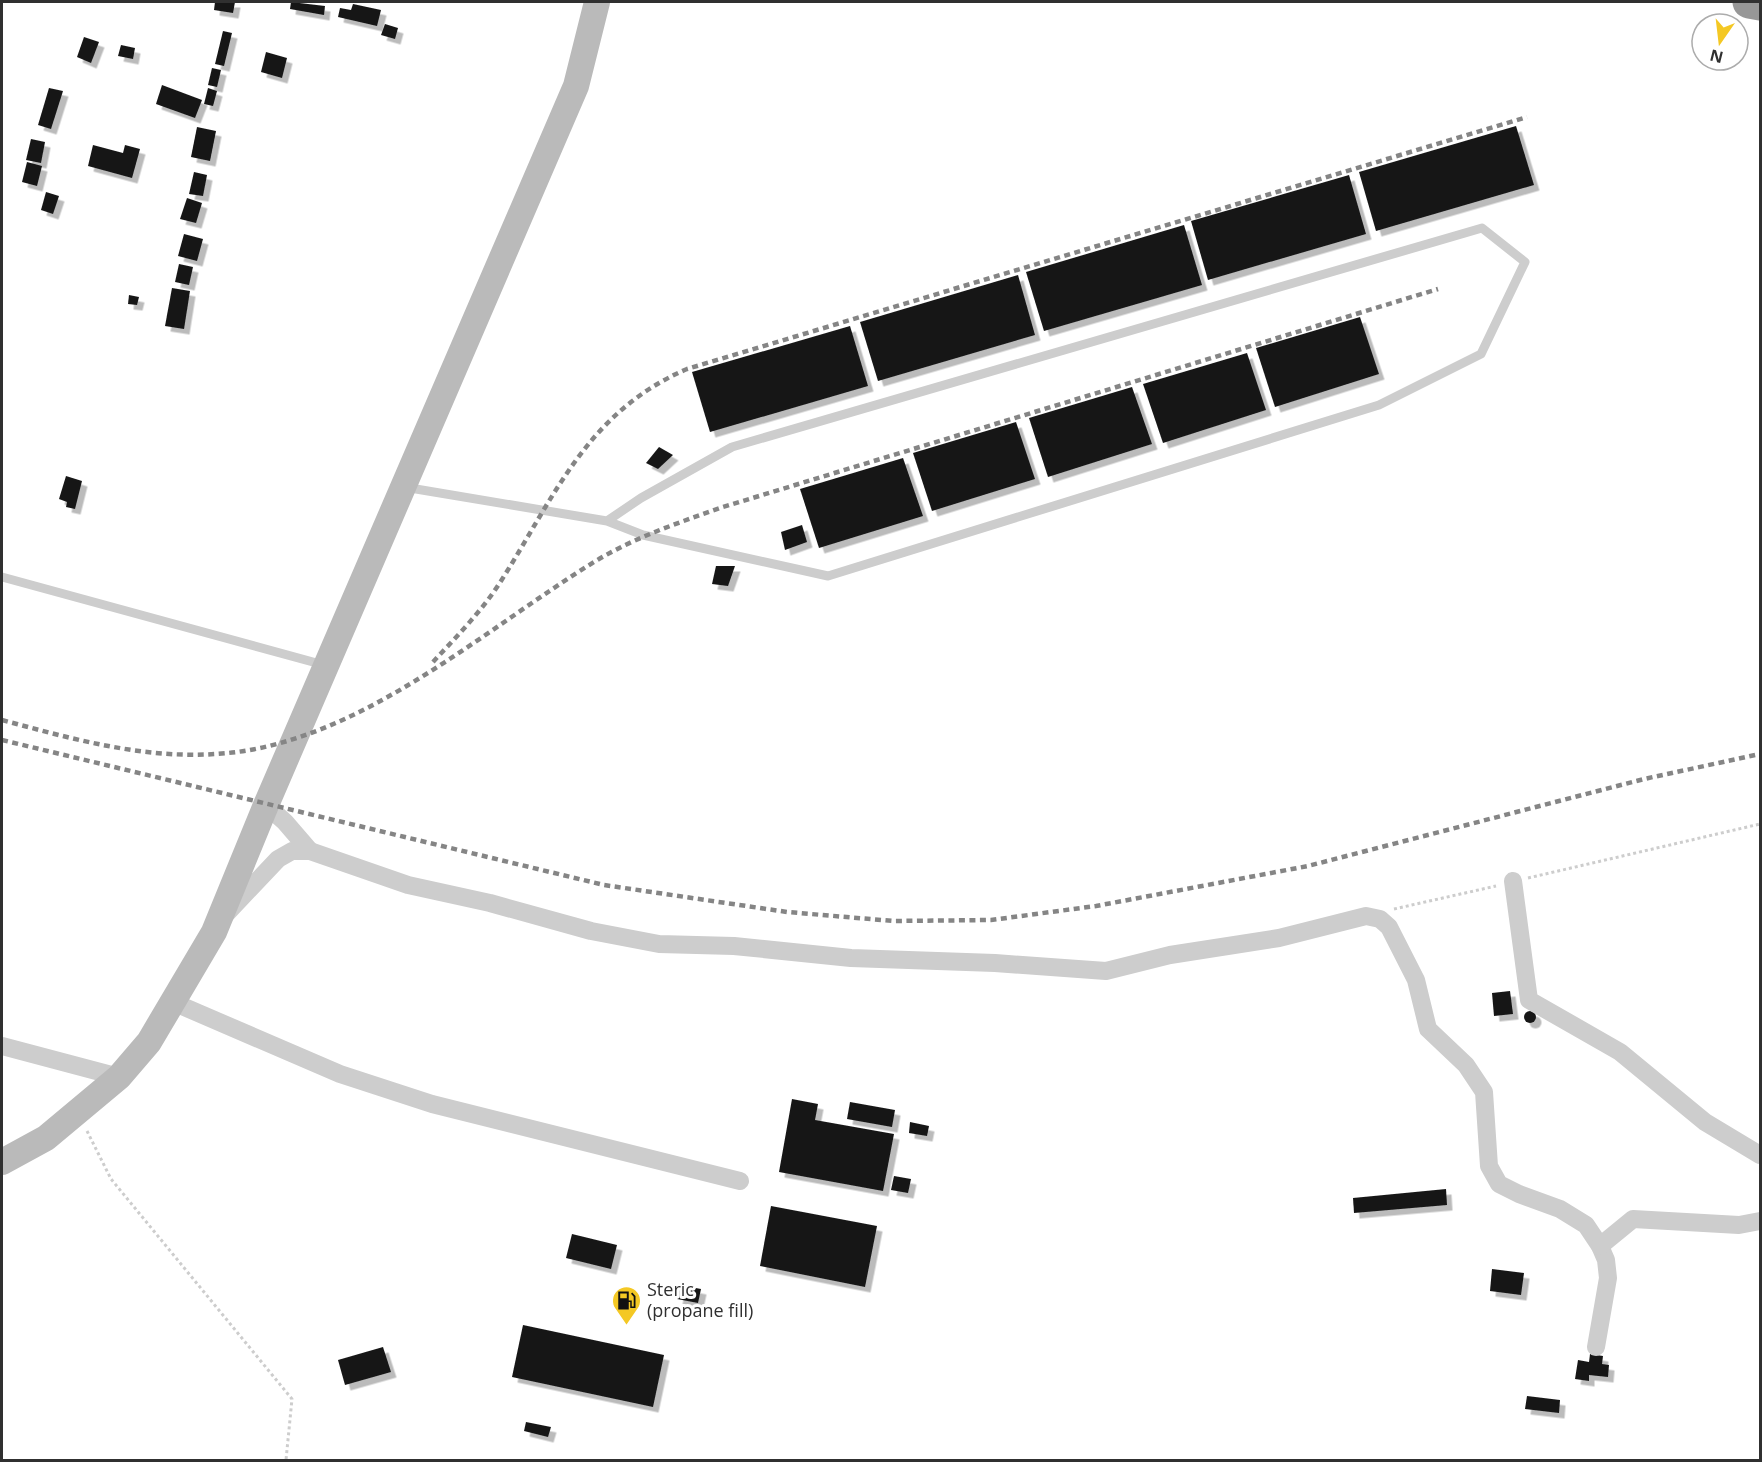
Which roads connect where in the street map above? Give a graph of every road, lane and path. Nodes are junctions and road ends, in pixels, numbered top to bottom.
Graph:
1 (597, 2) edge
2 (1749, 2) edge
3 (1761, 4) edge
4 (402, 487) junction
5 (607, 521) junction
6 (2, 577) edge
7 (326, 666) junction
8 (266, 805) junction
9 (1761, 824) edge
10 (310, 851) junction
11 (1513, 882) junction
12 (1366, 916) junction
13 (220, 920) junction
14 (175, 1003) junction
15 (2, 1046) edge
16 (119, 1077) junction
17 (78, 1112) junction
18 (1761, 1155) edge
19 (2, 1162) edge
20 (740, 1181) dead end
21 (1761, 1221) edge
22 (1600, 1246) junction
23 (1596, 1347) dead end
24 (286, 1461) edge

1 - 4 main road
2 - 3 highway
4 - 5 lane
4 - 7 main road
5 - 5 lane
6 - 7 lane
7 - 8 main road
8 - 10 street
8 - 13 main road
9 - 11 path
10 - 12 street
10 - 13 street
11 - 12 path
11 - 18 street
12 - 22 street
13 - 14 main road
14 - 16 main road
14 - 20 street
15 - 16 street
16 - 17 main road
17 - 19 main road
17 - 24 path
21 - 22 street
22 - 23 street

